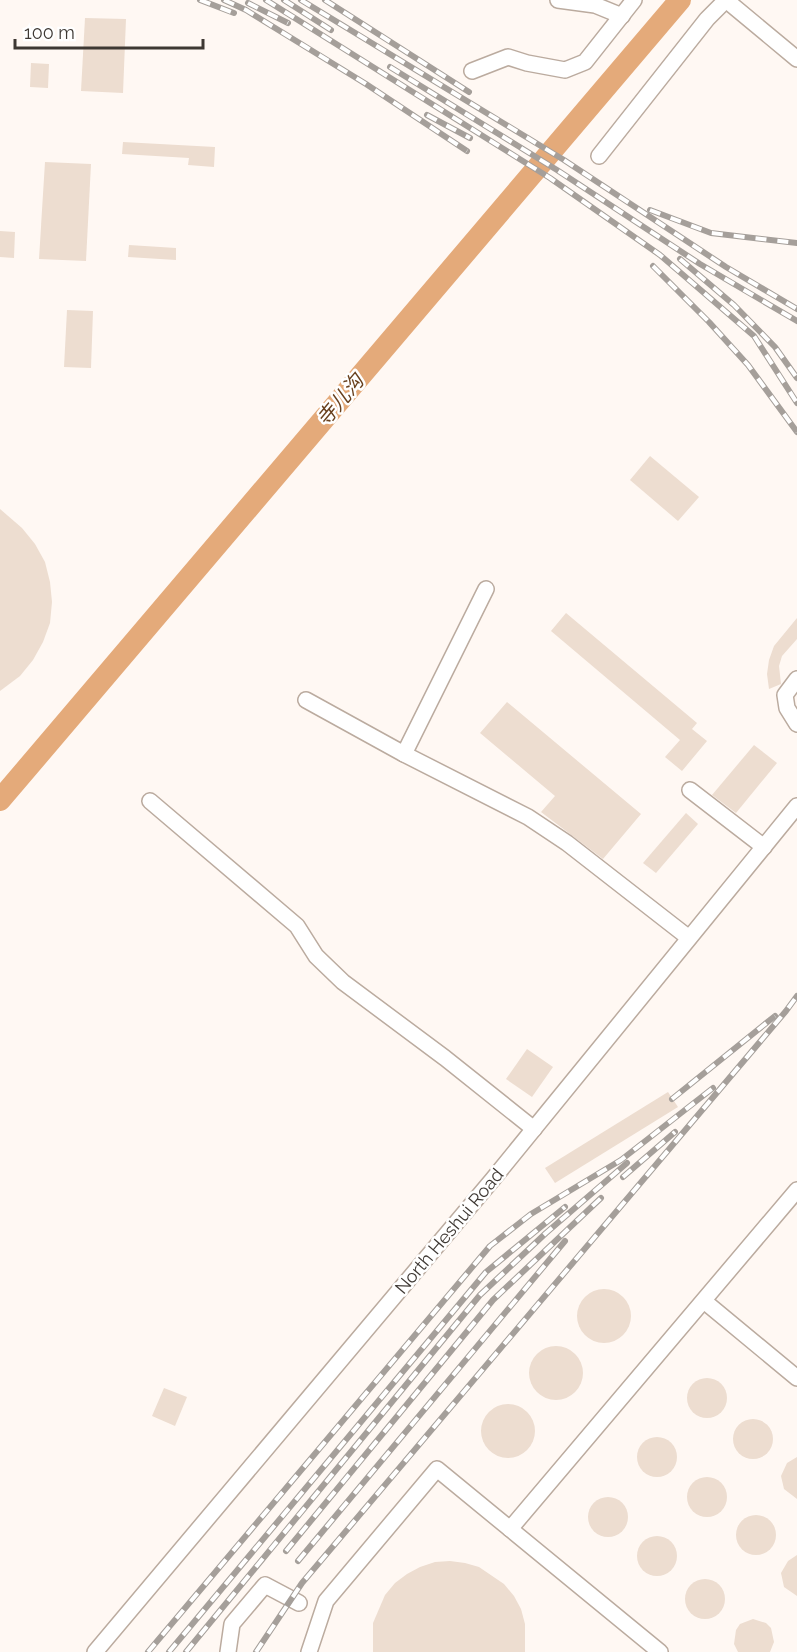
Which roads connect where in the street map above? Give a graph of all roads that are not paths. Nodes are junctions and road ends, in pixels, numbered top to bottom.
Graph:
1 (558, 0) edge
2 (634, 0) edge
3 (726, 0) edge
4 (622, 16) junction
5 (797, 58) edge
6 (472, 70) dead end
7 (599, 156) dead end
8 (486, 589) dead end
9 (797, 679) edge
10 (306, 700) dead end
11 (797, 724) edge
12 (404, 754) junction
13 (690, 790) dead end
14 (150, 801) dead end
15 (797, 806) edge
16 (764, 847) junction
17 (689, 938) junction
18 (534, 1129) junction
19 (797, 1190) edge
20 (704, 1301) junction
21 (797, 1378) edge
22 (510, 1529) junction
23 (299, 1602) dead end
24 (95, 1652) edge
25 (228, 1652) edge
26 (309, 1652) edge
27 (660, 1652) edge

1 - 4 street
2 - 4 street
3 - 5 street
3 - 7 street
4 - 6 street
8 - 12 street
9 - 11 street
10 - 12 street
12 - 17 street
13 - 16 street
14 - 18 street
15 - 16 street, North Heshui Road
16 - 17 street, North Heshui Road
17 - 18 street, North Heshui Road
18 - 24 street, North Heshui Road
19 - 20 street
20 - 21 street
20 - 22 street
22 - 26 street
22 - 27 street
23 - 25 street

